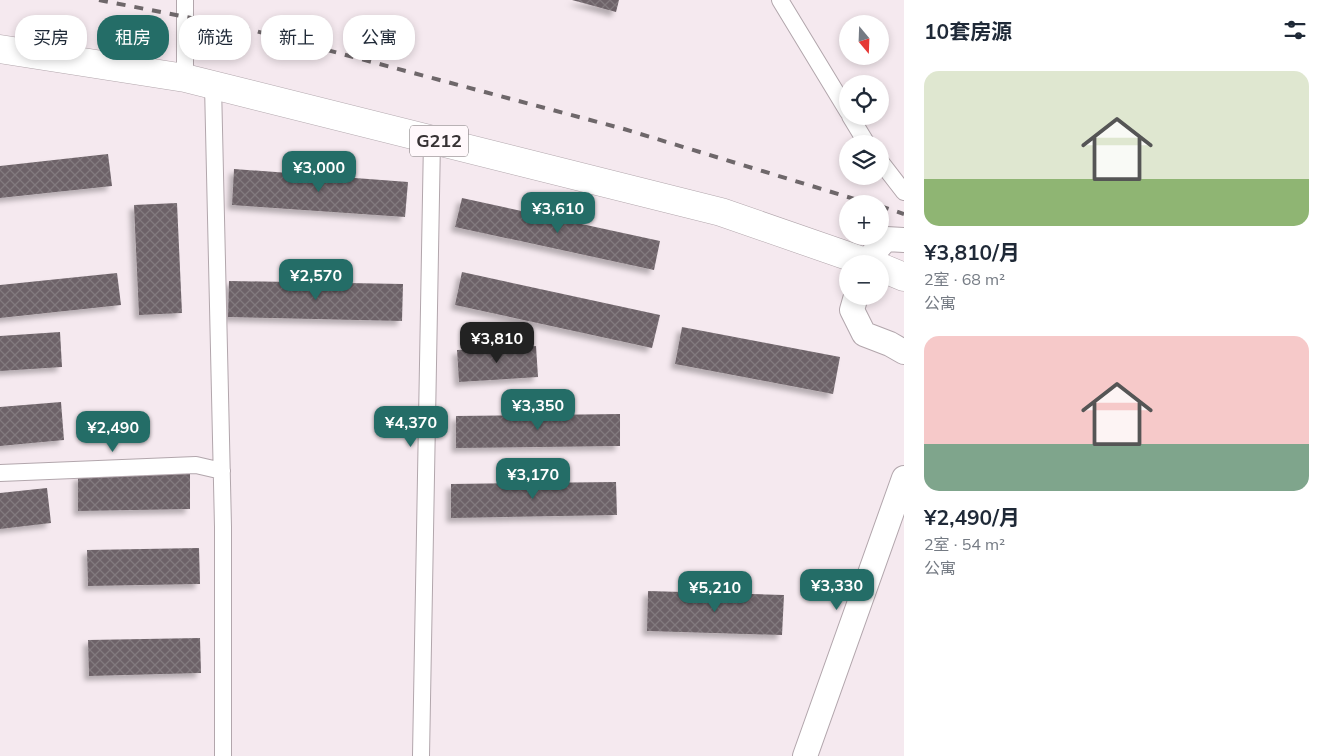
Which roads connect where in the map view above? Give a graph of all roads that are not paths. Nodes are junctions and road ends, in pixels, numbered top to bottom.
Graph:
1 (185, 0) edge
2 (780, 0) edge
3 (0, 49) edge
4 (185, 78) junction
5 (213, 85) junction
6 (839, 97) edge
7 (432, 140) junction
8 (889, 173) edge
9 (904, 192) edge
10 (904, 240) edge
11 (844, 255) edge
12 (876, 255) edge
13 (889, 271) edge
14 (904, 277) edge
15 (853, 305) edge
16 (904, 352) edge
17 (222, 471) junction
18 (0, 473) edge
19 (904, 478) edge
20 (224, 756) edge
21 (421, 756) edge
22 (805, 756) edge

1 - 4 street
2 - 6 street
3 - 4 highway, G212
4 - 5 highway, G212
5 - 7 highway, G212
5 - 17 street
7 - 11 highway, G212
7 - 21 street
8 - 9 street
10 - 12 main road
13 - 14 highway, G212
15 - 16 main road
17 - 18 street
17 - 20 street
19 - 22 main road

